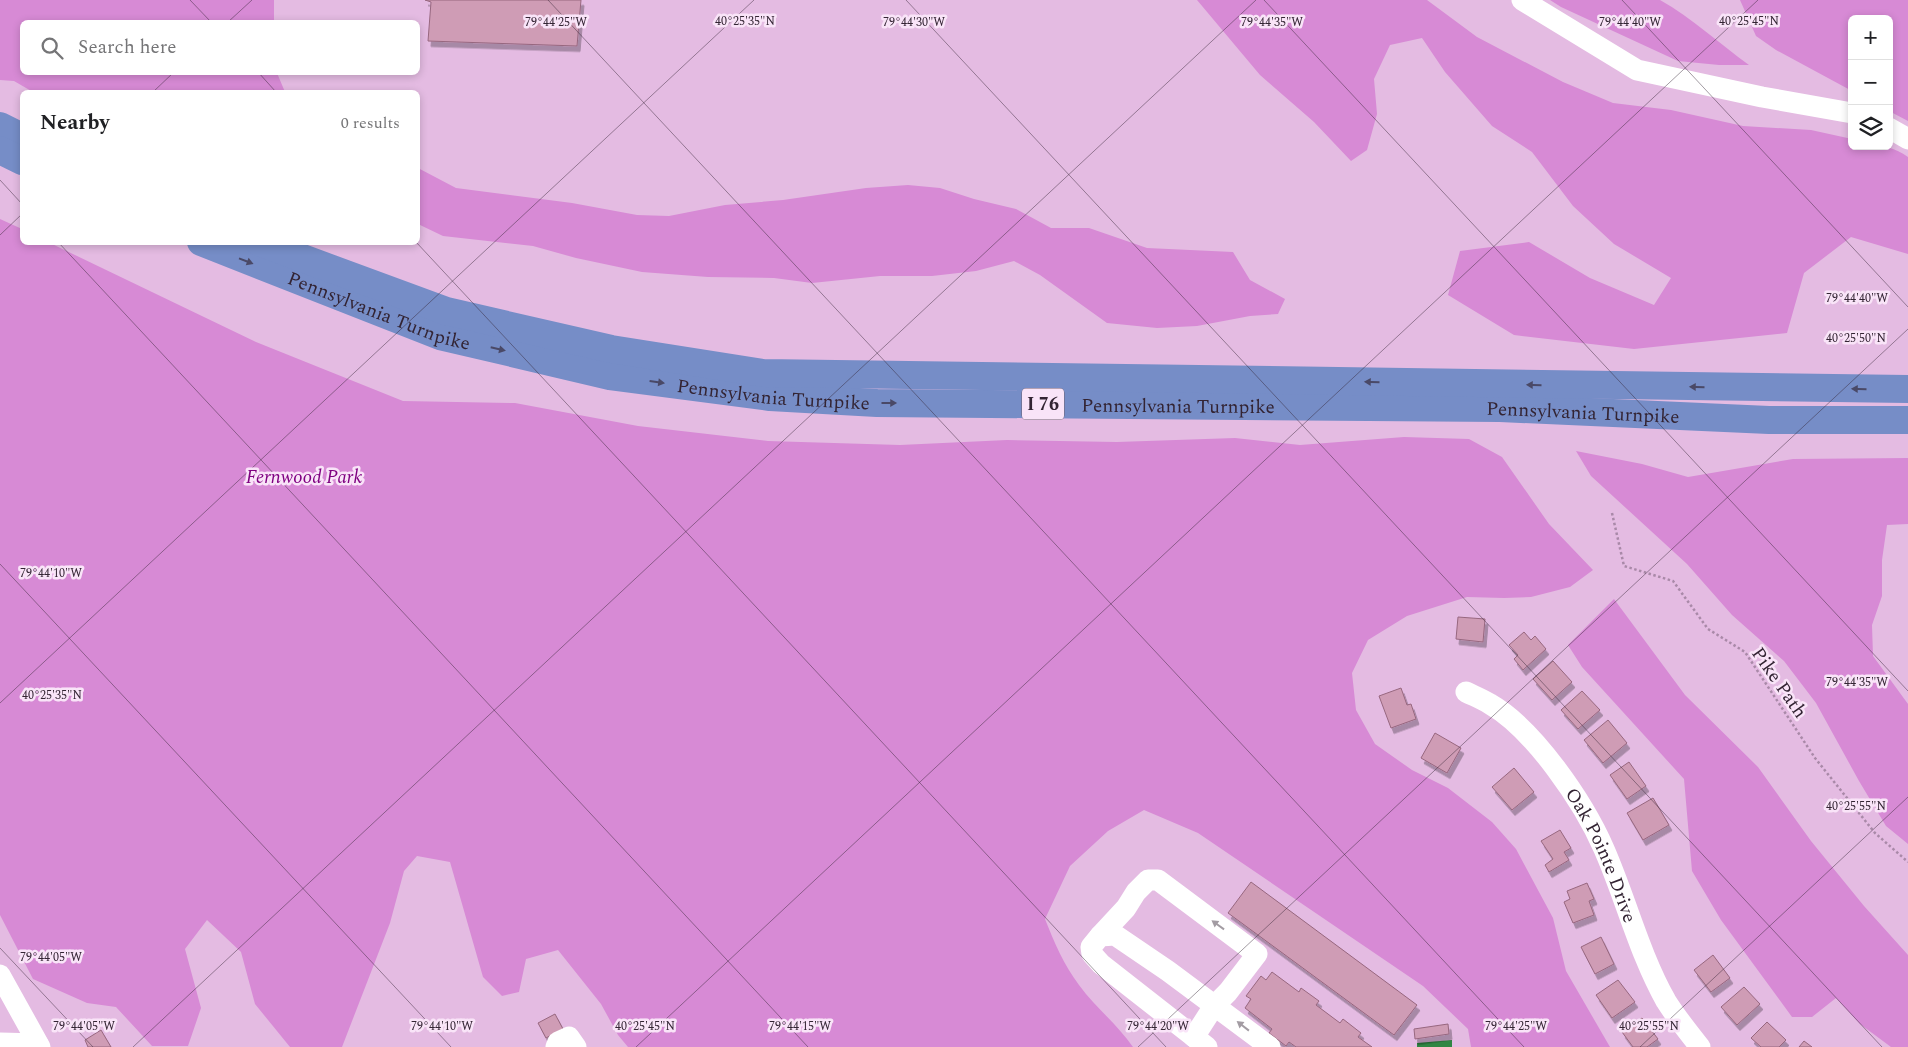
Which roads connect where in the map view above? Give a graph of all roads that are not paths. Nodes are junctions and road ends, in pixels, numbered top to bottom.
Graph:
1 (1522, 0) edge
2 (1848, 111) edge
3 (0, 126) edge
4 (1893, 130) edge
5 (20, 136) edge
6 (1908, 139) edge
7 (0, 150) edge
8 (20, 160) edge
9 (209, 245) edge
10 (268, 245) edge
11 (1908, 389) edge
12 (1908, 420) edge
13 (1466, 692) dead end
14 (1100, 936) junction
15 (0, 976) edge
16 (1214, 1006) junction
17 (1200, 1042) edge
18 (0, 1044) edge
19 (39, 1046) edge
20 (556, 1047) edge
21 (576, 1047) edge
22 (1270, 1047) edge
23 (1700, 1047) edge

1 - 2 street
3 - 5 highway
4 - 6 street
7 - 8 highway
9 -> 12 highway, Pennsylvania Turnpike / I 76
11 -> 10 highway, Pennsylvania Turnpike / I 76
13 - 23 street, Oak Pointe Drive
14 - 16 street
16 -> 14 street
14 - 17 street
15 - 19 street
16 - 17 street
22 -> 16 street
18 - 19 street
20 - 21 street

